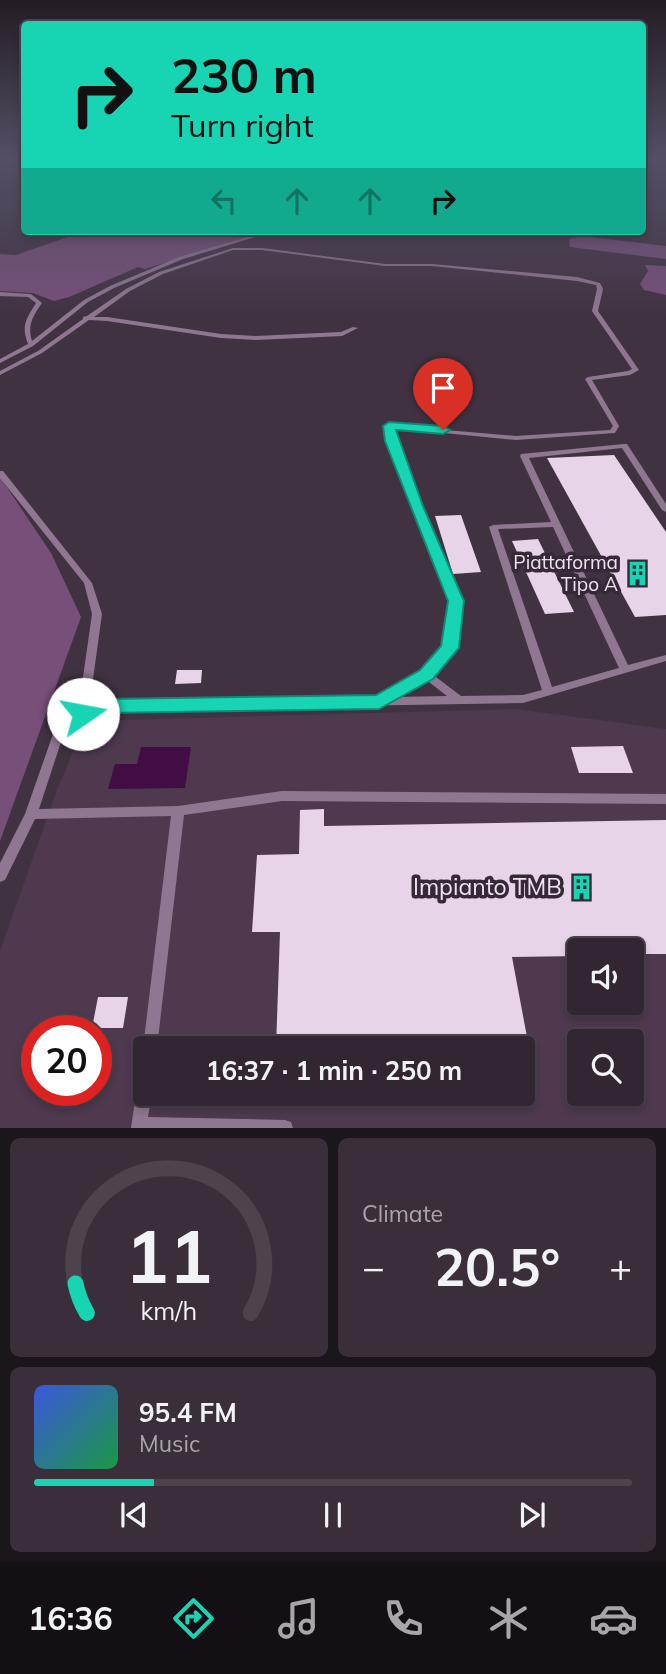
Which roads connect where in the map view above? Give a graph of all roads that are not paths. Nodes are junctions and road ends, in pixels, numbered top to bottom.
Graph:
1 (259, 235) edge
2 (0, 294) edge
3 (85, 318) junction
4 (355, 328) dead end
5 (31, 345) junction
6 (0, 361) edge
7 (0, 373) edge
8 (0, 472) edge
9 (666, 510) edge
10 (556, 524) junction
11 (666, 658) edge
12 (625, 670) junction
13 (426, 674) junction
14 (548, 692) junction
15 (459, 700) junction
16 (379, 702) junction
17 (83, 714) junction
18 (666, 799) edge
19 (178, 811) junction
20 (32, 814) junction
21 (0, 877) edge
22 (151, 1036) edge
23 (142, 1106) edge
24 (139, 1126) edge
25 (285, 1128) edge

1 - 5 lane
2 - 5 lane
3 - 4 lane
3 - 7 lane
3 - 13 lane
5 - 6 lane
8 - 17 lane
9 - 10 lane
10 - 12 lane
10 - 14 lane
11 - 12 lane
12 - 14 lane
13 - 15 lane
13 - 16 lane
14 - 15 lane
15 - 16 lane
16 - 17 lane
17 - 20 lane
18 - 19 lane
19 - 20 lane
19 - 22 lane
20 - 21 lane
23 - 24 lane
24 - 25 lane

